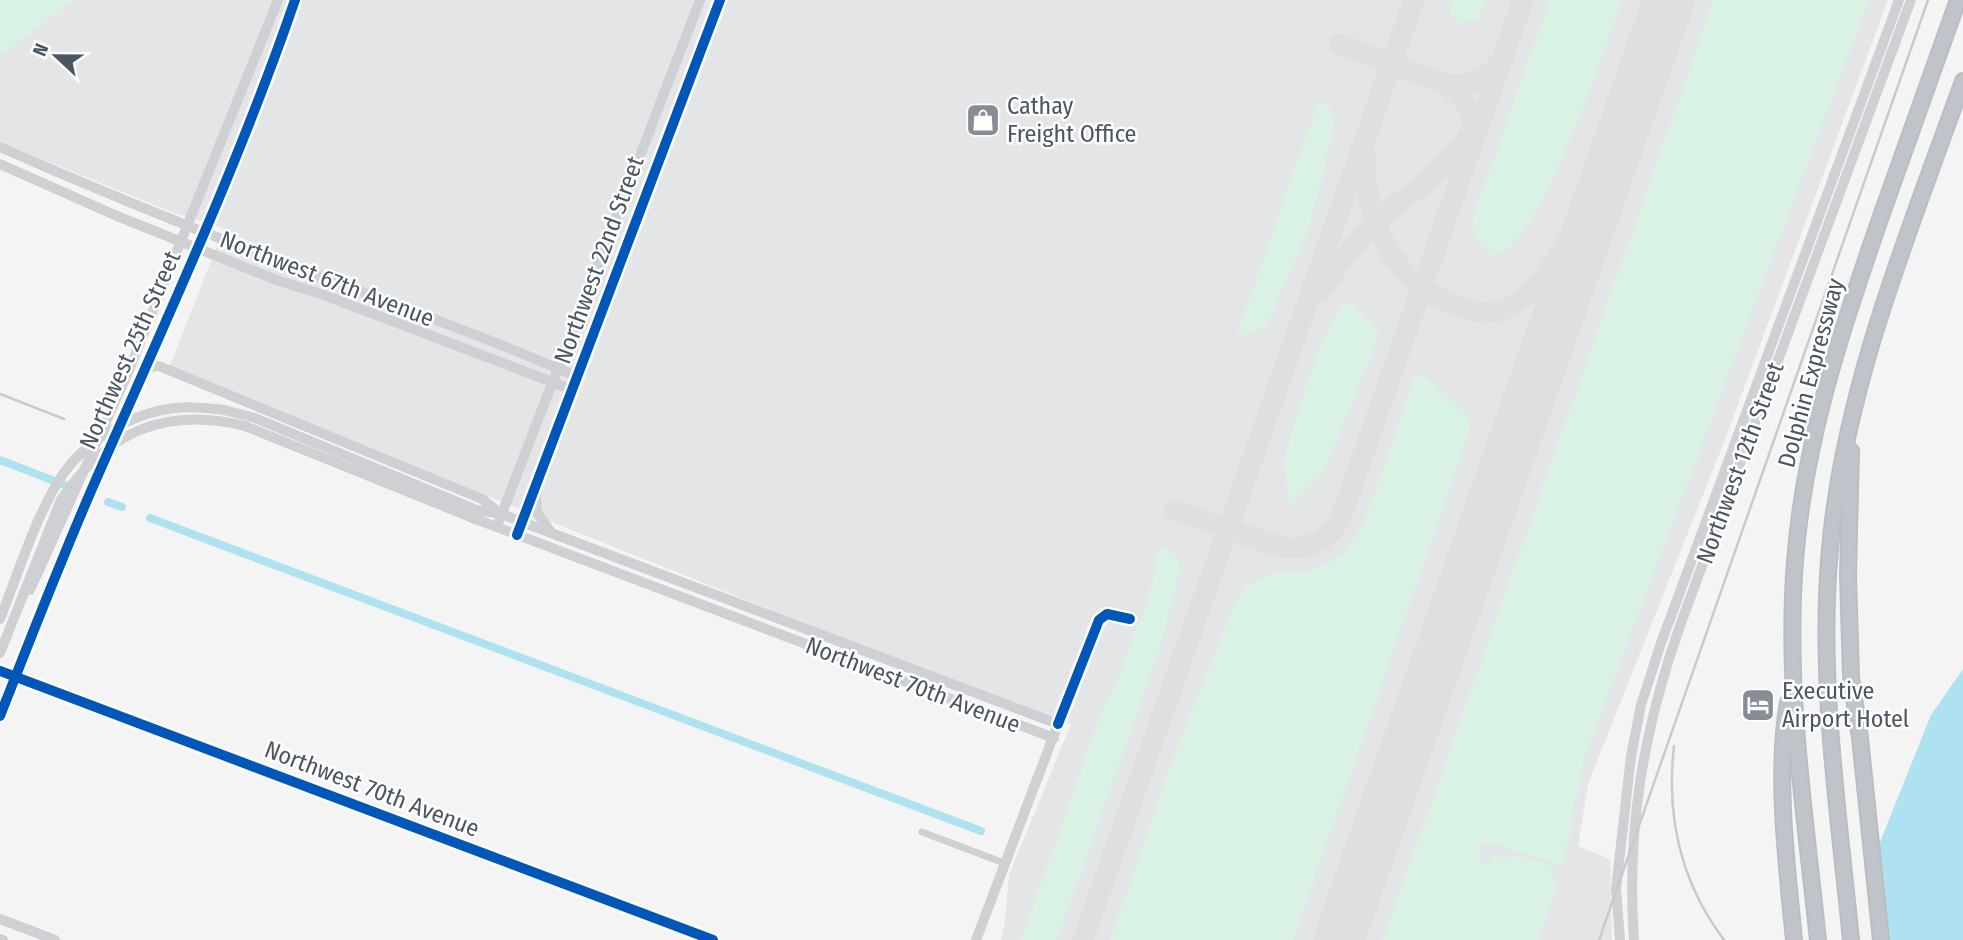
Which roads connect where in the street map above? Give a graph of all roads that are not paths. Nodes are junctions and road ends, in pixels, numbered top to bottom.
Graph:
1 (278, 0) edge
2 (295, 0) edge
3 (700, 0) edge
4 (720, 0) edge
5 (1899, 0) edge
6 (1911, 0) edge
7 (1958, 0) edge
8 (1963, 81) edge
9 (0, 147) edge
10 (0, 164) edge
11 (187, 225) junction
12 (205, 233) junction
13 (180, 241) junction
14 (197, 248) junction
15 (154, 351) junction
16 (159, 366) junction
17 (146, 367) junction
18 (558, 368) junction
19 (127, 375) junction
20 (578, 377) junction
21 (552, 382) junction
22 (573, 390) junction
23 (1853, 411) junction
24 (86, 468) junction
25 (99, 473) junction
26 (536, 485) junction
27 (502, 514) junction
28 (522, 522) junction
29 (497, 527) junction
30 (552, 534) junction
31 (517, 535) junction
32 (0, 619) edge
33 (1130, 619) dead end
34 (0, 655) edge
35 (0, 671) edge
36 (16, 677) junction
37 (1792, 684) junction
38 (0, 716) edge
39 (1058, 724) junction
40 (1054, 738) junction
41 (922, 832) dead end
42 (1004, 863) junction
43 (0, 919) edge
44 (55, 940) edge
45 (713, 940) edge
46 (976, 940) edge
47 (1620, 940) edge
48 (1633, 940) edge
49 (1794, 940) edge
50 (1818, 940) edge
51 (1851, 940) edge
52 (1881, 940) edge

1 - 11 main road, Northwest 25th Street
2 - 12 main road, Northwest 25th Street
3 - 18 main road, Northwest 22nd Street
4 - 20 main road, Northwest 22nd Street
5 - 47 main road, Northwest 12th Street
6 - 48 main road, Northwest 12th Street
7 - 37 highway, Dolphin Expressway
8 - 23 highway, Dolphin Expressway
9 - 11 main road, Northwest 67th Avenue
10 - 13 main road, Northwest 67th Avenue
11 - 12 main road, Northwest 67th Avenue
11 - 13 main road, Northwest 25th Street
12 - 14 main road, Northwest 25th Street
12 - 18 main road, Northwest 67th Avenue
13 - 14 main road, Northwest 67th Avenue
13 - 19 main road, Northwest 25th Street
14 - 15 main road, Northwest 25th Street
14 - 21 main road, Northwest 67th Avenue
15 - 16 main road
15 - 17 main road, Northwest 25th Street
16 - 17 main road
16 - 27 main road
17 - 19 main road
17 - 25 main road, Northwest 25th Street
18 - 20 main road, Northwest 67th Avenue
18 - 21 main road, Northwest 22nd Street
19 - 24 main road, Northwest 25th Street
20 - 22 main road, Northwest 22nd Street
21 - 22 main road, Northwest 67th Avenue
21 - 27 main road, Northwest 22nd Street
22 - 26 main road, Northwest 22nd Street
23 - 51 highway, Dolphin Expressway
23 - 52 highway
24 - 25 street
24 - 34 main road, Northwest 25th Street
25 - 36 main road, Northwest 25th Street
26 - 28 main road, Northwest 22nd Street
26 - 30 main road
27 - 28 main road, Northwest 70th Avenue
27 - 29 main road, Northwest 22nd Street
27 - 32 main road, bridge
28 - 30 main road, Northwest 70th Avenue
28 - 31 main road, Northwest 22nd Street
29 - 31 main road, Northwest 70th Avenue
29 - 34 main road, Northwest 70th Avenue, bridge
30 - 39 main road, Northwest 70th Avenue
31 - 40 main road, Northwest 70th Avenue
33 - 39 street
35 - 36 main road
36 - 38 main road, Northwest 25th Street
36 - 45 street, Northwest 70th Avenue
37 - 49 highway
37 - 50 highway, Dolphin Expressway
39 - 40 main road
40 - 42 main road
41 - 42 street
42 - 46 main road
43 - 44 main road

